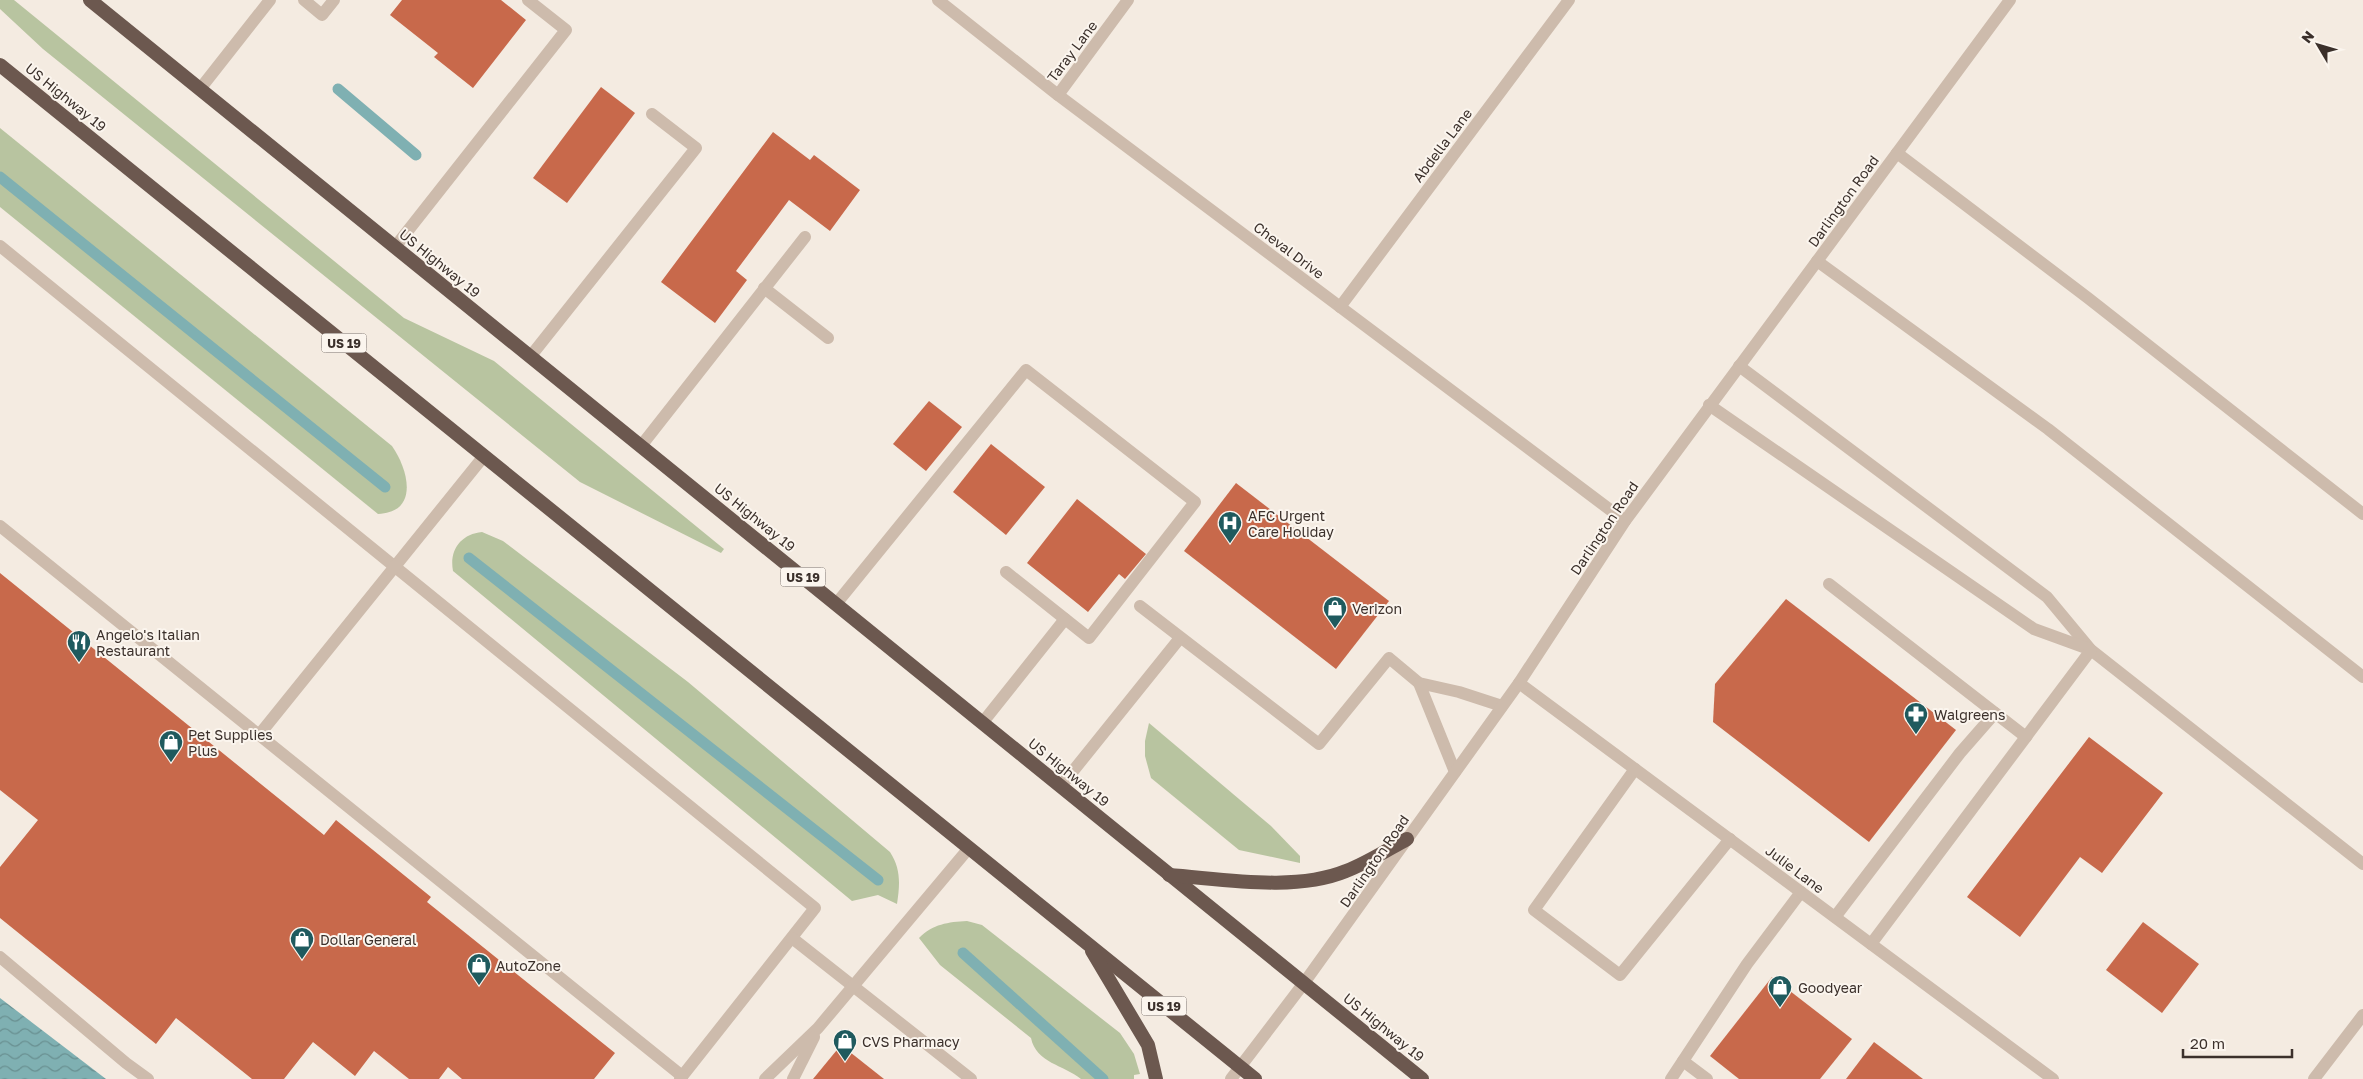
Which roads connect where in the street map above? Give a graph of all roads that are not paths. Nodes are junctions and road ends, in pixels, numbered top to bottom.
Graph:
1 (90, 0) edge
2 (270, 0) edge
3 (304, 0) edge
4 (334, 0) edge
5 (528, 0) edge
6 (938, 0) edge
7 (1128, 0) edge
8 (1569, 0) edge
9 (2010, 0) edge
10 (0, 64) edge
11 (200, 89) junction
12 (1058, 95) junction
13 (652, 114) dead end
14 (1897, 153) junction
15 (805, 237) dead end
16 (0, 246) edge
17 (395, 247) junction
18 (1817, 261) junction
19 (764, 288) junction
20 (1340, 307) junction
21 (828, 338) dead end
22 (530, 357) junction
23 (1739, 366) junction
24 (1709, 405) junction
25 (641, 446) junction
26 (484, 456) junction
27 (2363, 514) edge
28 (1625, 521) junction
29 (0, 526) edge
30 (395, 567) junction
31 (1006, 572) dead end
32 (1829, 584) dead end
33 (836, 604) junction
34 (1140, 606) dead end
35 (1065, 619) junction
36 (1180, 638) junction
37 (2091, 650) junction
38 (2363, 677) edge
39 (1419, 683) junction
40 (1519, 683) junction
41 (1502, 706) junction
42 (1996, 713) junction
43 (983, 722) junction
44 (259, 735) junction
45 (2026, 737) junction
46 (1635, 769) junction
47 (1455, 772) junction
48 (1060, 786) junction
49 (1407, 839) junction
50 (1730, 839) junction
51 (969, 848) junction
52 (2363, 864) edge
53 (1169, 875) junction
54 (1801, 892) junction
55 (1835, 917) junction
56 (792, 938) junction
57 (1088, 944) junction
58 (1871, 944) junction
59 (0, 957) edge
60 (1304, 983) junction
61 (853, 986) junction
62 (2363, 1015) edge
63 (818, 1028) junction
64 (1683, 1060) junction
65 (1240, 1067) junction
66 (681, 1078) edge
67 (148, 1079) edge
68 (765, 1079) edge
69 (793, 1079) edge
70 (972, 1079) edge
71 (1156, 1079) edge
72 (1232, 1079) edge
73 (1255, 1079) edge
74 (1422, 1079) edge
75 (1671, 1079) edge
76 (1707, 1079) edge
77 (2053, 1079) edge
78 (2314, 1079) edge

1 - 11 highway, US Highway 19 / US 19
2 - 11 street
3 - 4 street
5 - 17 street
6 - 12 street, Cheval Drive
7 - 12 street, Taray Lane
8 - 20 street, Abdella Lane
9 - 14 street, Darlington Road
10 - 26 highway, US Highway 19 / US 19
11 - 17 highway, US Highway 19 / US 19
12 - 20 street, Cheval Drive
13 - 22 street
14 - 18 street, Darlington Road
14 - 27 street
15 - 19 street
16 - 30 street
17 - 22 highway, US Highway 19 / US 19
18 - 23 street, Darlington Road
18 - 38 street
19 - 21 street
19 - 25 street
20 - 28 street, Cheval Drive
22 - 25 highway, US Highway 19 / US 19
23 - 24 street, Darlington Road
23 - 37 street
24 - 28 street, Darlington Road
24 - 37 street
25 - 33 highway, US Highway 19 / US 19
26 - 30 street
26 - 51 highway, US Highway 19 / US 19
28 - 40 street, Darlington Road
29 - 44 street
30 - 44 street
30 - 56 street
31 - 35 street
32 - 42 street
33 - 35 street
33 - 43 highway, US Highway 19 / US 19
34 - 36 street
35 - 43 street
36 - 39 street
36 - 48 street
37 - 45 street
37 - 52 street
39 - 41 street
39 - 47 street
40 - 41 street, Darlington Road
40 - 46 street, Julie Lane
41 - 47 street, Darlington Road
42 - 45 street
42 - 55 street
43 - 48 highway, US Highway 19 / US 19
44 - 66 street
45 - 58 street
46 - 50 street, Julie Lane
46 - 50 street
47 - 49 street, Darlington Road
48 - 53 highway, US Highway 19 / US 19
49 - 53 highway
49 - 60 street, Darlington Road
50 - 54 street, Julie Lane
51 - 57 highway, US Highway 19 / US 19
51 - 61 street
53 - 60 highway, US Highway 19 / US 19
54 - 55 street, Julie Lane
54 - 64 street
55 - 58 street, Julie Lane
56 - 61 street
56 - 66 street
57 - 65 highway, US Highway 19 / US 19
57 - 71 highway
58 - 77 street, Julie Lane
59 - 67 street
60 - 65 street, Darlington Road
60 - 74 highway, US Highway 19 / US 19
61 - 63 street
61 - 70 street
62 - 78 street
63 - 68 street
63 - 69 street
64 - 75 street
64 - 76 street
65 - 72 street, Darlington Road
65 - 73 highway, US Highway 19 / US 19

